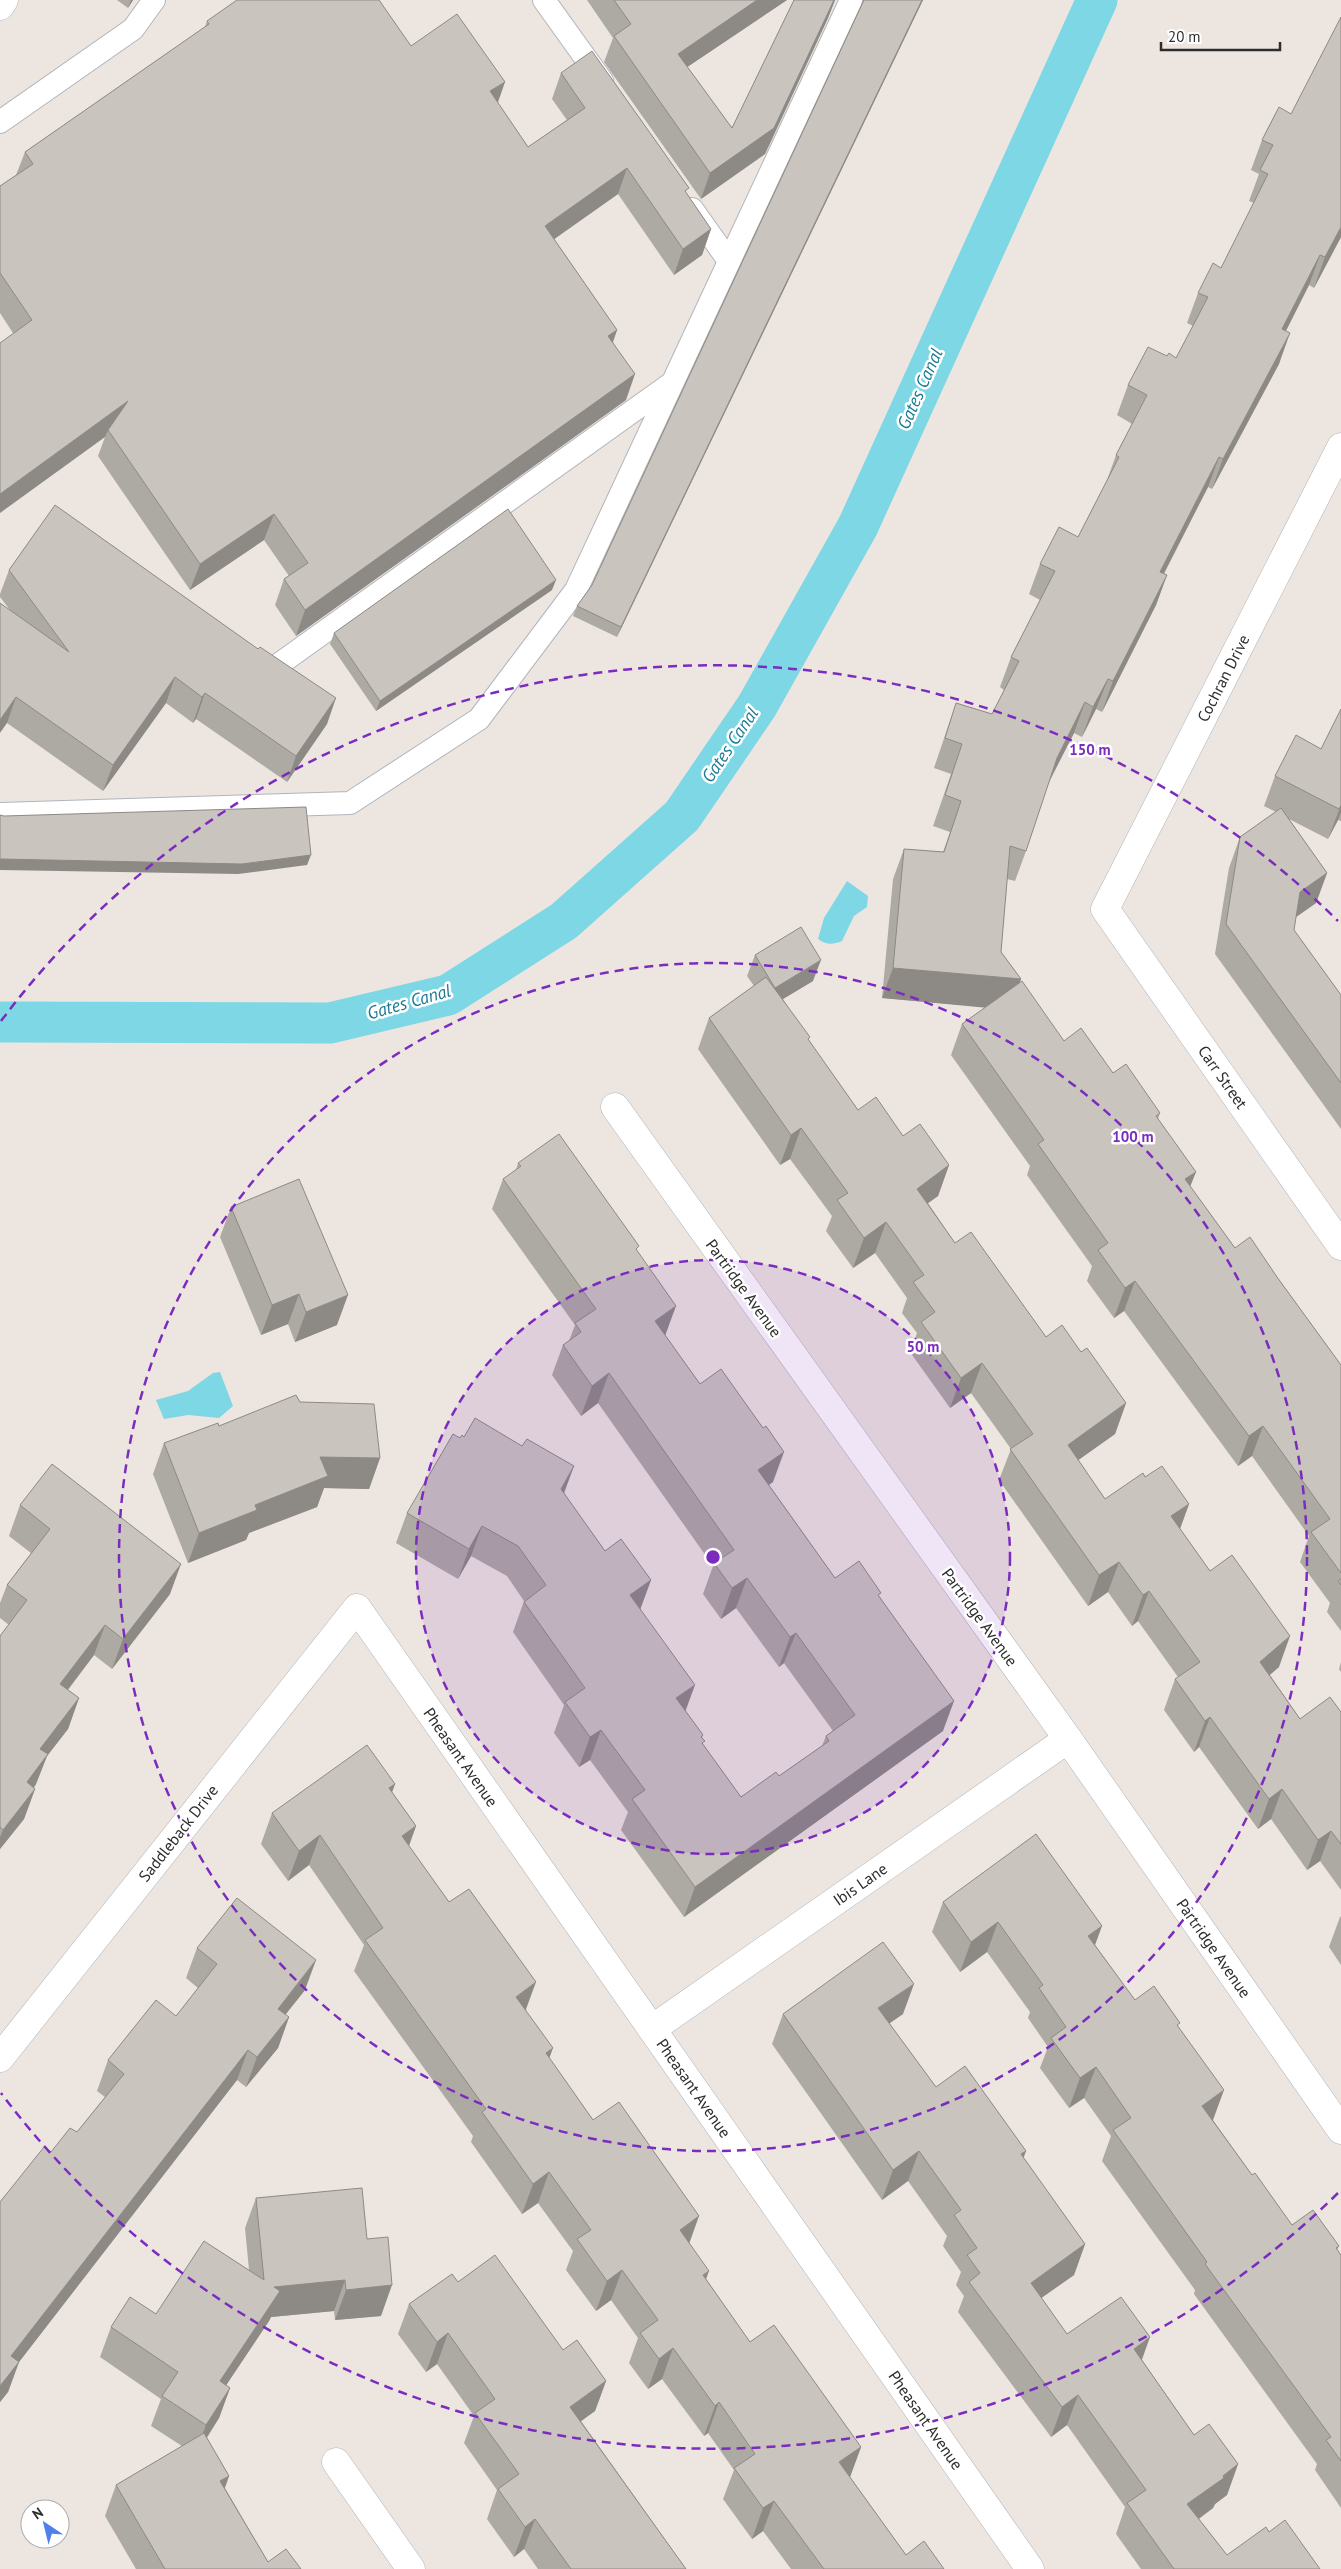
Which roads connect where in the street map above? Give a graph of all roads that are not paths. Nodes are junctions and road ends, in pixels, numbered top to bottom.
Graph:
1 (4, 0) edge
2 (154, 0) edge
3 (544, 0) edge
4 (851, 0) edge
5 (0, 6) edge
6 (612, 96) edge
7 (0, 122) edge
8 (679, 190) edge
9 (729, 261) junction
10 (673, 383) junction
11 (1341, 448) edge
12 (278, 665) edge
13 (0, 814) edge
14 (1105, 909) joint
15 (615, 1107) dead end
16 (1341, 1246) edge
17 (357, 1608) joint
18 (1068, 1739) junction
19 (652, 2029) junction
20 (0, 2058) edge
21 (1341, 2130) edge
22 (336, 2462) dead end
23 (411, 2569) edge
24 (1030, 2569) edge

1 - 5 street
2 - 7 lane
3 - 6 lane
4 - 9 lane
8 - 9 lane
9 - 10 lane
10 - 12 lane
10 - 13 lane
11 - 14 street, Cochran Drive
14 - 16 street, Carr Street
15 - 18 street, Partridge Avenue
17 - 19 street, Pheasant Avenue
17 - 20 street, Saddleback Drive
18 - 19 street, Ibis Lane
18 - 21 street, Partridge Avenue
19 - 24 street, Pheasant Avenue
22 - 23 street

